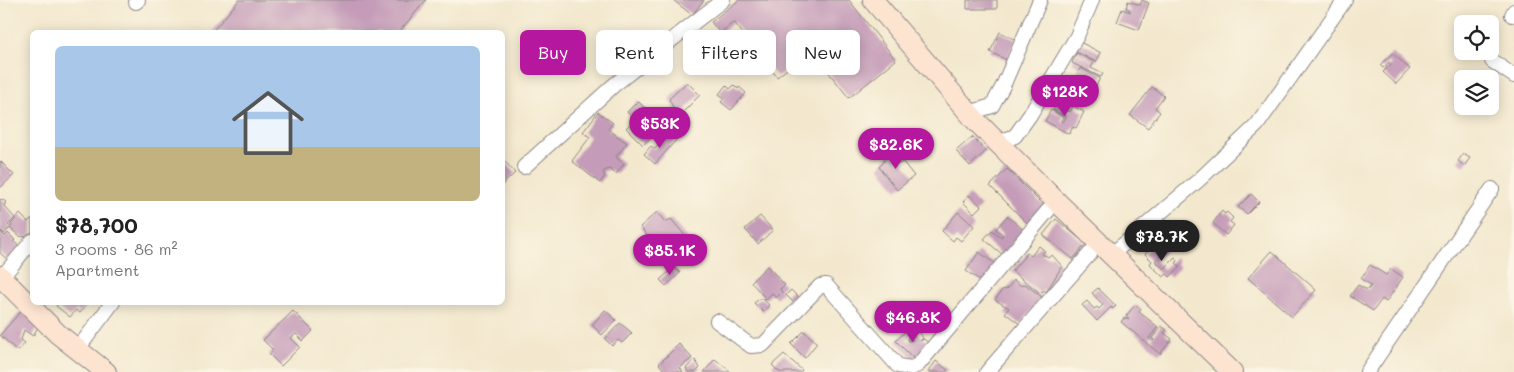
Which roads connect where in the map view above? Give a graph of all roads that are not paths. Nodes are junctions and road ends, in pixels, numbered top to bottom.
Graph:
1 (723, 0) edge
2 (873, 0) edge
3 (1040, 0) edge
4 (1092, 0) edge
5 (1344, 0) edge
6 (1492, 61) dead end
7 (1514, 76) edge
8 (969, 113) junction
9 (998, 143) junction
10 (524, 167) dead end
11 (1492, 189) dead end
12 (1056, 201) junction
13 (30, 243) edge
14 (1105, 249) junction
15 (1, 277) edge
16 (111, 305) edge
17 (717, 321) dead end
18 (76, 350) junction
19 (99, 370) edge
20 (987, 372) edge
21 (1232, 372) edge
22 (1367, 372) edge

1 - 10 street
2 - 8 street
3 - 8 street
4 - 9 street
5 - 14 street
6 - 7 street
8 - 9 street
9 - 12 street
11 - 22 street
12 - 14 street
12 - 17 street
13 - 15 street
14 - 20 street
14 - 21 street
15 - 18 street
16 - 18 street
18 - 19 street

